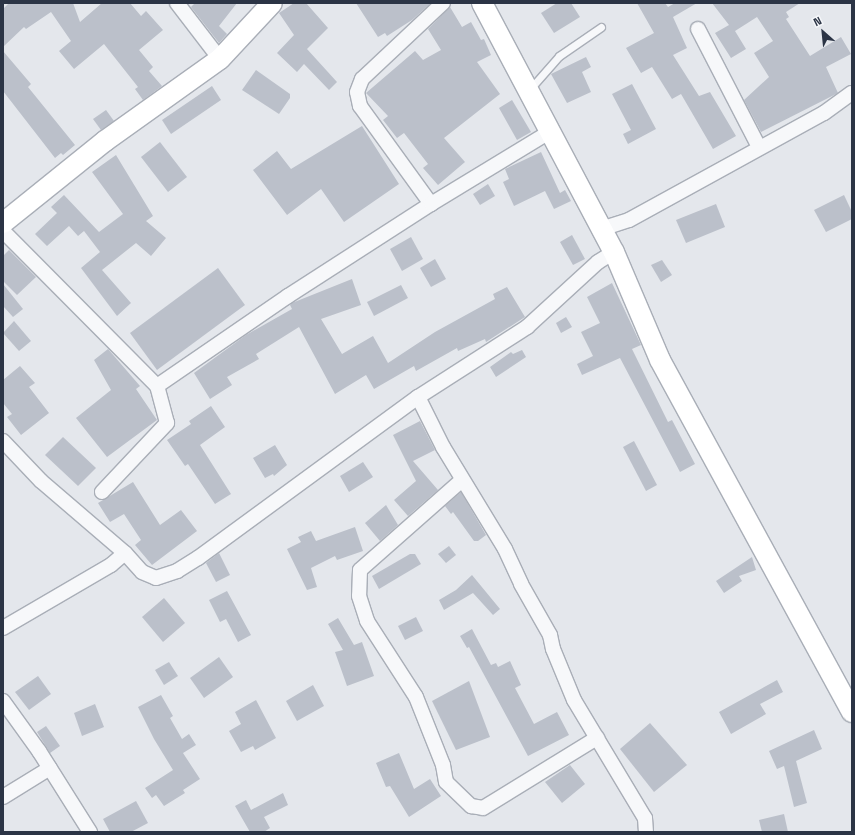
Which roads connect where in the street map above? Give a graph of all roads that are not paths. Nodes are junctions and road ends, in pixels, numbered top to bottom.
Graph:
1 (177, 3) edge
2 (272, 3) edge
3 (443, 3) edge
4 (482, 3) edge
5 (601, 27) dead end
6 (698, 29) dead end
7 (220, 59) junction
8 (529, 90) junction
9 (852, 93) edge
10 (551, 131) junction
11 (759, 147) junction
12 (431, 204) junction
13 (3, 223) edge
14 (601, 229) junction
15 (3, 231) edge
16 (614, 252) junction
17 (158, 386) junction
18 (418, 397) junction
19 (3, 441) edge
20 (462, 480) junction
21 (102, 492) dead end
22 (125, 553) junction
23 (3, 628) edge
24 (3, 700) edge
25 (852, 712) edge
26 (596, 738) junction
27 (50, 768) junction
28 (3, 797) edge
29 (90, 832) edge
30 (646, 832) edge

1 - 7 street
2 - 7 main road
3 - 12 street
4 - 8 main road
5 - 8 lane
6 - 11 street
7 - 13 main road
8 - 10 main road
9 - 11 street
10 - 12 street
10 - 14 main road
11 - 14 street
12 - 17 street
14 - 16 main road
15 - 17 street
16 - 18 street
16 - 25 main road
17 - 21 street
18 - 20 street
18 - 22 street
19 - 22 street
20 - 26 street
20 - 26 street
22 - 23 street
24 - 27 street
26 - 30 street
27 - 28 street
27 - 29 street

